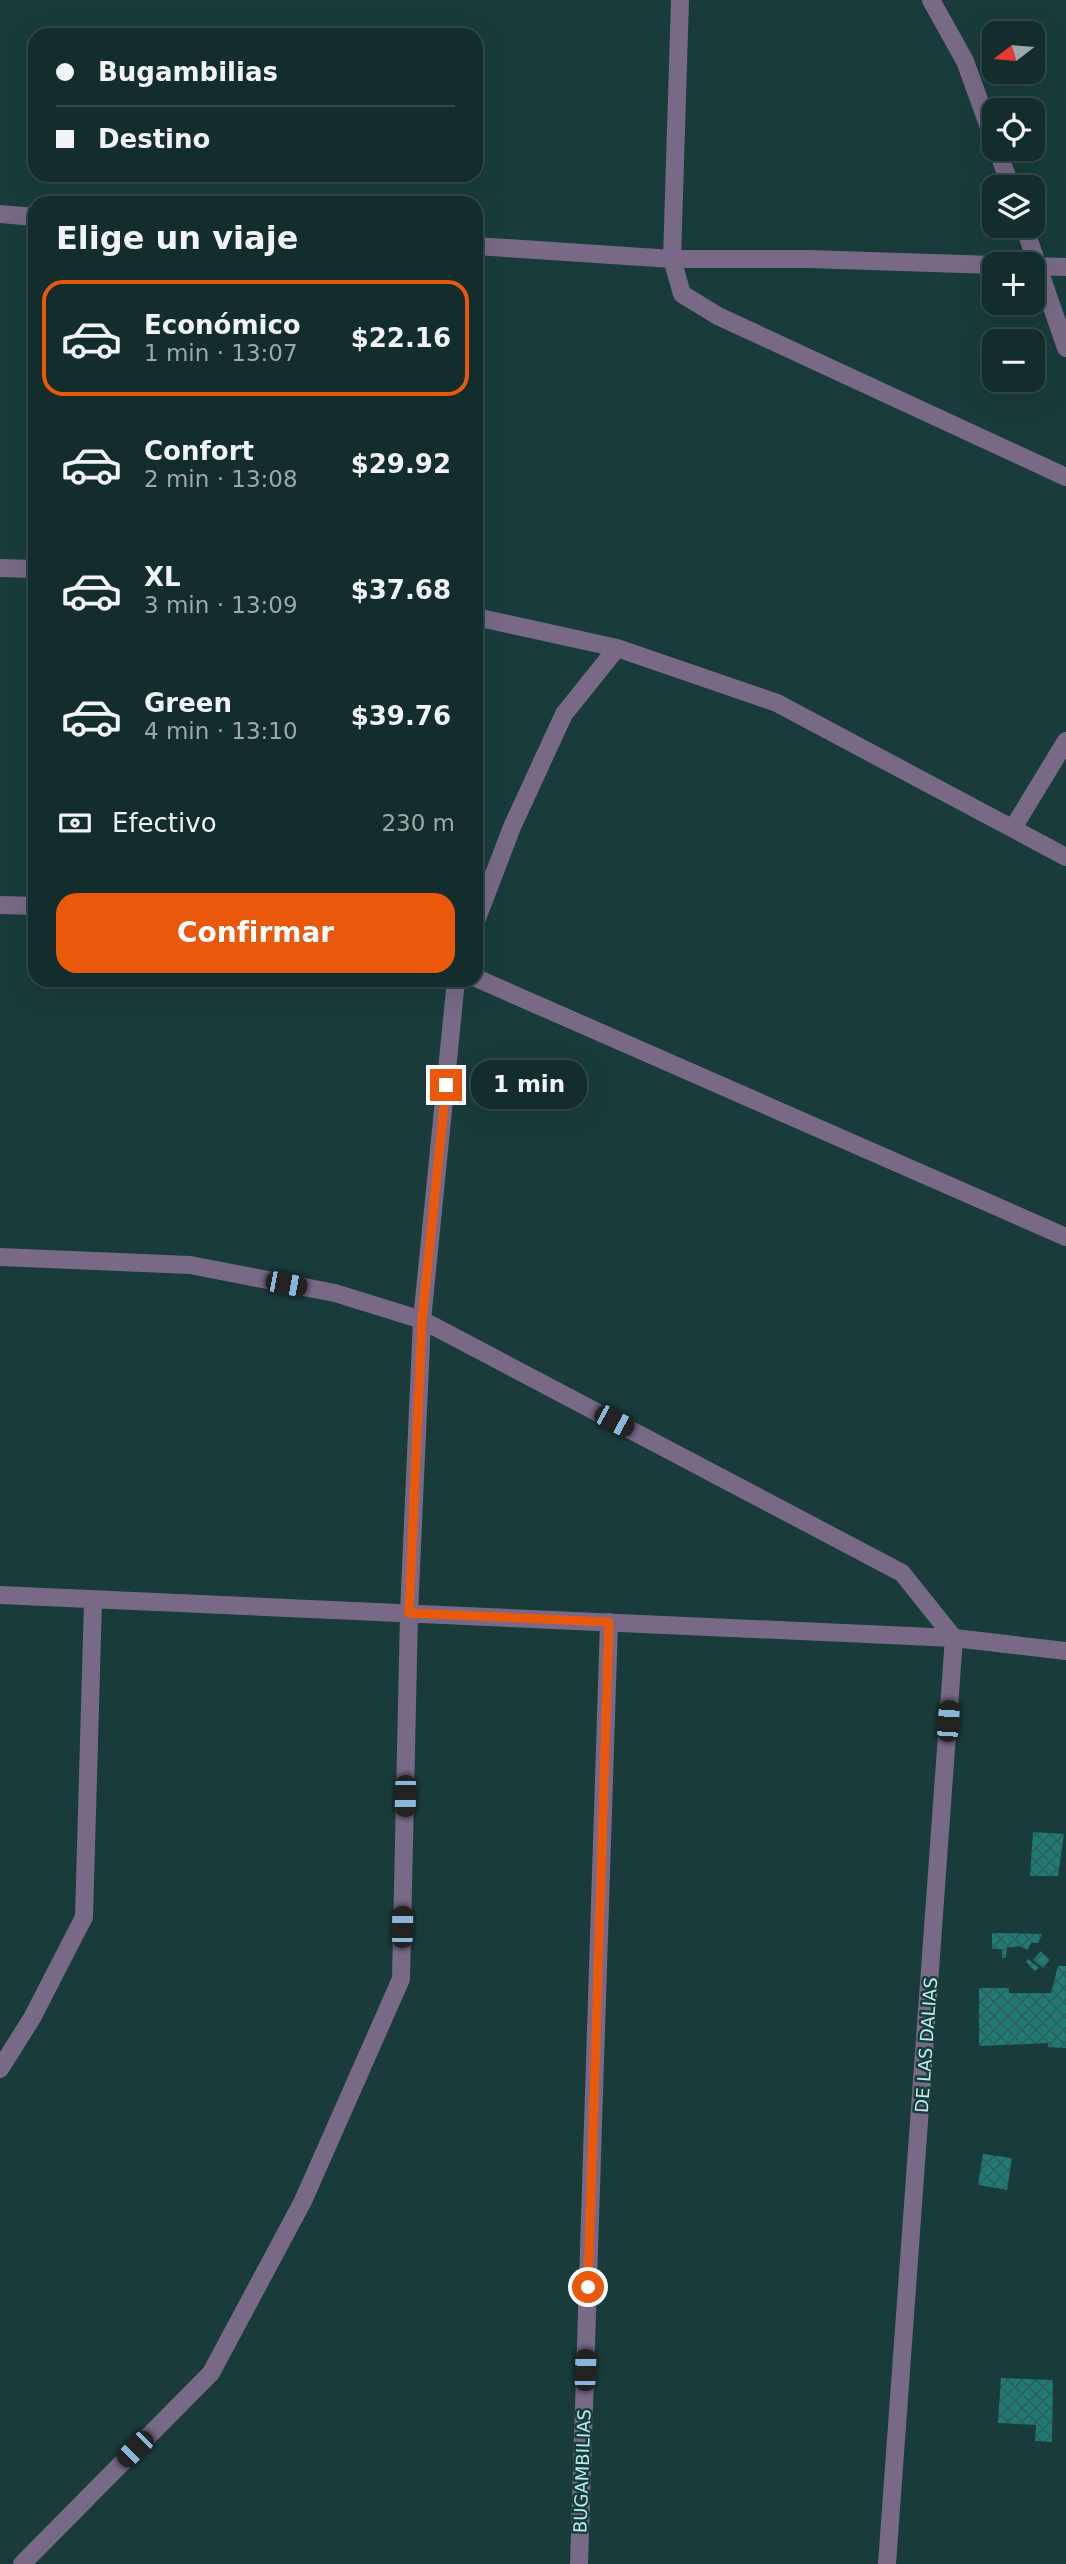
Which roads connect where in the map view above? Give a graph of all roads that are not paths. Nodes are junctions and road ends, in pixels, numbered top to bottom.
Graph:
1 (680, 0) edge
2 (932, 0) edge
3 (982, 108) edge
4 (0, 214) edge
5 (28, 216) edge
6 (483, 246) edge
7 (672, 259) junction
8 (982, 265) edge
9 (1045, 266) edge
10 (1066, 267) edge
11 (1045, 291) edge
12 (1066, 348) edge
13 (1066, 477) edge
14 (0, 568) edge
15 (28, 569) edge
16 (483, 619) edge
17 (617, 648) junction
18 (1066, 741) edge
19 (1013, 828) junction
20 (1066, 857) edge
21 (483, 903) edge
22 (0, 905) edge
23 (28, 906) edge
24 (483, 981) edge
25 (455, 987) edge
26 (1066, 1237) edge
27 (0, 1257) edge
28 (422, 1320) junction
29 (0, 1595) edge
30 (93, 1601) junction
31 (409, 1613) junction
32 (609, 1622) junction
33 (954, 1638) junction
34 (1066, 1651) edge
35 (0, 2069) edge
36 (22, 2564) edge
37 (579, 2564) edge
38 (887, 2564) edge

1 - 7 street
2 - 3 street
4 - 5 street
6 - 7 street
7 - 8 street
7 - 13 street
9 - 10 street
11 - 12 street
14 - 15 street
16 - 17 street
17 - 19 street
17 - 21 street
18 - 19 street
19 - 20 street
22 - 23 street
24 - 26 street
25 - 28 street
27 - 28 street
28 - 31 street
28 - 33 street
29 - 30 street
30 - 31 street
30 - 35 street
31 - 32 street
31 - 36 street
32 - 33 street
32 - 37 street, BUGAMBILIAS
33 - 34 street
33 - 38 street, DE LAS DALIAS

